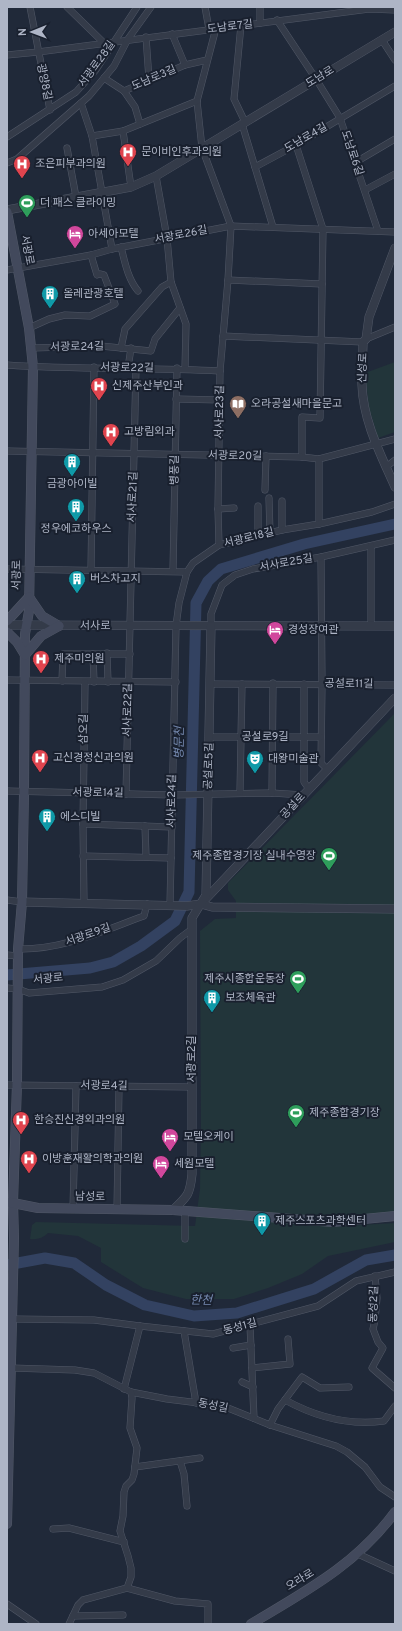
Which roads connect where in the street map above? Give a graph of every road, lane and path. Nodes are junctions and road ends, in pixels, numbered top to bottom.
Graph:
1 (30, 7) edge
2 (77, 7) edge
3 (137, 7) edge
4 (151, 7) edge
5 (204, 7) edge
6 (260, 7) edge
7 (320, 7) edge
8 (69, 9) edge
9 (355, 9) edge
10 (395, 10) edge
11 (321, 15) junction
12 (277, 20) junction
13 (260, 23) junction
14 (241, 25) junction
15 (216, 28) junction
16 (209, 29) junction
17 (395, 32) edge
18 (172, 34) junction
19 (146, 37) junction
20 (128, 39) junction
21 (382, 40) junction
22 (113, 42) junction
23 (104, 43) junction
24 (38, 52) junction
25 (7, 55) edge
26 (207, 60) junction
27 (395, 60) edge
28 (185, 65) junction
29 (104, 78) junction
30 (149, 79) junction
31 (316, 79) junction
32 (395, 86) edge
33 (124, 91) junction
34 (197, 101) junction
35 (81, 103) junction
36 (50, 110) junction
37 (340, 118) junction
38 (244, 123) junction
39 (140, 124) junction
40 (123, 131) junction
41 (92, 136) junction
42 (7, 137) edge
43 (395, 139) edge
44 (296, 145) junction
45 (67, 148) dead end
46 (202, 148) junction
47 (356, 162) junction
48 (7, 163) edge
49 (255, 166) junction
50 (395, 174) edge
51 (156, 176) junction
52 (132, 187) junction
53 (365, 190) junction
54 (101, 192) junction
55 (76, 197) junction
56 (7, 211) edge
57 (231, 226) junction
58 (273, 227) junction
59 (323, 229) junction
60 (378, 231) junction
61 (395, 232) edge
62 (167, 238) junction
63 (121, 247) junction
64 (395, 248) edge
65 (112, 249) junction
66 (91, 255) junction
67 (18, 268) junction
68 (7, 270) edge
69 (228, 280) junction
70 (171, 282) junction
71 (322, 284) junction
72 (138, 292) dead end
73 (180, 308) junction
74 (395, 327) edge
75 (29, 328) junction
76 (222, 336) junction
77 (322, 339) junction
78 (365, 340) junction
79 (32, 348) junction
80 (121, 348) junction
81 (131, 348) junction
82 (7, 365) edge
83 (33, 367) junction
84 (94, 367) junction
85 (128, 368) junction
86 (136, 368) junction
87 (177, 368) junction
88 (185, 369) junction
89 (220, 371) junction
90 (176, 399) junction
91 (221, 400) junction
92 (395, 439) edge
93 (376, 445) junction
94 (7, 451) edge
95 (31, 451) junction
96 (92, 453) junction
97 (135, 453) junction
98 (175, 454) junction
99 (220, 456) junction
100 (266, 456) junction
101 (302, 457) junction
102 (319, 459) junction
103 (395, 460) edge
104 (386, 467) junction
105 (395, 487) edge
106 (265, 490) dead end
107 (269, 498) dead end
108 (282, 501) dead end
109 (395, 504) edge
110 (258, 506) dead end
111 (234, 508) dead end
112 (218, 509) junction
113 (319, 524) junction
114 (282, 530) junction
115 (270, 534) junction
116 (258, 536) junction
117 (395, 540) edge
118 (219, 545) junction
119 (371, 546) junction
120 (321, 557) junction
121 (7, 569) edge
122 (29, 569) junction
123 (91, 570) junction
124 (131, 571) junction
125 (173, 571) junction
126 (187, 572) junction
127 (29, 597) junction
128 (7, 621) edge
129 (7, 625) edge
130 (26, 626) junction
131 (59, 626) junction
132 (130, 626) junction
133 (180, 626) junction
134 (208, 626) junction
135 (322, 626) junction
136 (371, 626) junction
137 (395, 626) edge
138 (7, 632) edge
139 (107, 653) junction
140 (93, 654) junction
141 (130, 654) junction
142 (25, 656) junction
143 (7, 680) edge
144 (24, 680) junction
145 (62, 681) junction
146 (86, 682) junction
147 (94, 682) junction
148 (108, 682) junction
149 (128, 682) junction
150 (176, 682) junction
151 (273, 683) junction
152 (210, 684) junction
153 (242, 684) junction
154 (304, 684) junction
155 (322, 684) junction
156 (395, 685) edge
157 (395, 698) edge
158 (321, 736) junction
159 (209, 737) junction
160 (241, 737) junction
161 (272, 737) junction
162 (303, 737) junction
163 (328, 770) junction
164 (309, 789) junction
165 (7, 791) edge
166 (240, 792) junction
167 (272, 792) junction
168 (24, 793) junction
169 (83, 793) junction
170 (205, 793) junction
171 (126, 794) junction
172 (175, 794) junction
173 (303, 795) junction
174 (83, 824) junction
175 (146, 826) junction
176 (172, 826) junction
177 (83, 856) junction
178 (146, 857) junction
179 (171, 858) junction
180 (7, 900) edge
181 (22, 902) junction
182 (84, 903) junction
183 (201, 904) junction
184 (150, 905) junction
185 (170, 905) junction
186 (395, 909) edge
187 (192, 929) junction
188 (7, 955) edge
189 (18, 956) junction
190 (7, 988) edge
191 (18, 989) junction
192 (17, 1084) junction
193 (7, 1085) edge
194 (76, 1086) junction
195 (119, 1087) junction
196 (192, 1087) junction
197 (11, 1154) edge
198 (10, 1202) edge
199 (73, 1209) junction
200 (117, 1210) junction
201 (173, 1210) junction
202 (185, 1211) junction
203 (395, 1216) edge
204 (185, 1239) dead end
205 (395, 1272) edge
206 (375, 1276) junction
207 (12, 1319) junction
208 (250, 1325) junction
209 (140, 1326) junction
210 (184, 1331) junction
211 (288, 1339) dead end
212 (250, 1345) junction
213 (233, 1348) dead end
214 (10, 1362) edge
215 (252, 1368) junction
216 (242, 1382) dead end
217 (253, 1387) junction
218 (349, 1387) dead end
219 (395, 1388) edge
220 (124, 1389) junction
221 (131, 1392) junction
222 (285, 1400) junction
223 (196, 1402) junction
224 (395, 1406) edge
225 (254, 1418) junction
226 (270, 1424) junction
227 (200, 1458) dead end
228 (180, 1460) junction
229 (135, 1467) junction
230 (395, 1497) edge
231 (187, 1506) dead end
232 (395, 1512) edge
233 (7, 1524) edge
234 (53, 1529) dead end
235 (124, 1542) junction
236 (358, 1554) junction
237 (395, 1571) edge
238 (127, 1588) junction
239 (7, 1604) edge
240 (123, 1615) dead end
241 (73, 1616) junction
242 (36, 1624) edge
243 (69, 1624) edge
244 (208, 1624) edge
245 (251, 1624) edge

1 - 24 street, 광양8길
2 - 8 street
3 - 22 street, 서광로28길
4 - 20 street
5 - 16 street
6 - 13 street
7 - 11 street
8 - 23 street
9 - 10 street, 도남로7길
9 - 11 street, 도남로7길
11 - 12 street, 도남로7길
12 - 13 street, 도남로7길
12 - 31 street, 도남로6길
13 - 14 street, 도남로7길
14 - 15 street, 도남로7길
14 - 38 street
15 - 16 street, 도남로7길
15 - 26 street
16 - 18 street, 도남로7길
17 - 21 street, 도남로
18 - 19 street, 도남로7길
18 - 28 street
19 - 20 street, 도남로7길
19 - 30 street
20 - 22 street, 도남로7길
20 - 29 street
21 - 27 street
21 - 31 street, 도남로
22 - 23 street, 도남로7길
22 - 36 street, 서광로28길
23 - 24 street, 도남로7길
24 - 25 street, 도남로7길
24 - 36 street, 광양8길
26 - 28 street, 도남로3길
26 - 34 street
28 - 30 street, 도남로3길
29 - 33 street, 도남로3길
29 - 35 street
30 - 33 street, 도남로3길
31 - 37 street, 도남로6길
31 - 38 street, 도남로
32 - 37 street, 도남로4길
33 - 39 street
34 - 39 street
34 - 46 street
35 - 41 street
35 - 48 street
36 - 42 street, 서광로28길
37 - 44 street, 도남로4길
37 - 47 street, 도남로6길
38 - 46 street, 도남로
38 - 49 street
39 - 40 street
40 - 41 street
40 - 52 street
41 - 54 street
43 - 47 street
44 - 49 street, 도남로4길
44 - 59 street
45 - 55 street
46 - 51 street, 도남로
46 - 57 street, 서사로23길
47 - 53 street, 도남로6길
49 - 58 street
50 - 53 street
51 - 52 street, 도남로
51 - 62 street
52 - 54 street, 도남로
53 - 60 street, 도남로6길
54 - 55 street, 도남로
54 - 65 street
55 - 56 street, 도남로
56 - 67 main road, 서광로
57 - 58 street, 서광로26길
57 - 62 street, 서광로26길
57 - 69 street, 서사로23길
58 - 59 street, 서광로26길
59 - 60 street, 서광로26길
59 - 71 street
60 - 61 street, 서광로26길
62 - 63 street, 서광로26길
62 - 70 street
63 - 65 street, 서광로26길
63 - 72 street
64 - 78 street, 신성로
65 - 66 street, 서광로26길
66 - 67 street, 서광로26길
66 - 75 street
67 - 68 street, 서광로26길
67 - 75 main road, 서광로
69 - 71 street
69 - 76 street, 서사로23길
70 - 73 street
70 - 80 street
71 - 77 street
73 - 81 street, 서광로24길
73 - 88 street
74 - 78 street
75 - 79 main road, 서광로
76 - 77 street
76 - 89 street, 서사로23길
77 - 78 street
77 - 101 street
78 - 93 street, 신성로
79 - 80 street, 서광로24길
79 - 83 main road, 서광로
80 - 81 street, 서광로24길
81 - 85 street
82 - 83 street, 서광로22길
83 - 84 street, 서광로22길
83 - 95 main road, 서광로
84 - 85 street, 서광로22길
84 - 96 street
85 - 86 street, 서광로22길
86 - 87 street, 서광로22길
86 - 97 street, 서사로21길
87 - 88 street, 서광로22길
87 - 90 street, 병풍길
88 - 89 street, 서광로22길
89 - 91 street, 서사로23길
90 - 91 street
90 - 98 street, 병풍길
91 - 99 street, 서사로23길
92 - 93 street, 서광로20길
93 - 102 street, 서광로20길
93 - 104 street, 신성로
94 - 95 street, 서광로20길
95 - 96 street, 서광로20길
95 - 122 main road, 서광로
96 - 97 street, 서광로20길
96 - 123 street
97 - 98 street, 서광로20길
97 - 124 street, 서사로21길
98 - 99 street, 서광로20길
98 - 125 street, 병풍길
99 - 100 street, 서광로20길
99 - 112 street, 서사로23길
100 - 101 street, 서광로20길
100 - 106 street
101 - 102 street, 서광로20길
102 - 113 street
103 - 104 street
104 - 105 street, 신성로
107 - 115 street
108 - 114 street
109 - 113 street, 서광로18길
110 - 116 street
111 - 112 street
112 - 118 street, 서사로23길
113 - 114 street, 서광로18길
114 - 115 street, 서광로18길
115 - 116 street, 서광로18길
116 - 118 street, 서광로18길
117 - 119 street, 서사로25길
118 - 126 street, 서광로18길
119 - 120 street, 서사로25길
119 - 136 street
120 - 134 street, 서사로25길
120 - 135 street
121 - 122 street
122 - 123 street
122 - 127 main road, 서광로
123 - 124 street
124 - 125 street
124 - 132 street, 서사로21길
125 - 126 street
126 - 133 street, 서광로18길
127 - 128 main road
127 - 130 main road, 서광로
127 - 131 main road
129 - 130 street, 서사로
130 - 131 street, 서사로
130 - 142 main road, 서광로
131 - 132 street, 서사로
131 - 142 main road
132 - 133 street, 서사로
132 - 141 street, 서사로22길
133 - 134 street, 서사로
133 - 150 street, 서사로24길
134 - 135 street
134 - 152 street, 공설로5길
135 - 136 street
135 - 155 street
136 - 137 street
138 - 142 main road
139 - 140 street
139 - 141 street
139 - 148 street
140 - 145 street
140 - 147 street
141 - 149 street, 서사로22길
142 - 144 main road, 서광로
143 - 144 street
144 - 145 street
144 - 168 main road, 서광로
145 - 146 street
146 - 147 street
146 - 169 street, 삼오길
147 - 148 street
148 - 149 street
149 - 150 street
149 - 171 street, 서사로22길
150 - 172 street, 서사로24길
151 - 153 street, 공설로11길
151 - 154 street, 공설로11길
151 - 161 street
152 - 153 street, 공설로11길
152 - 159 street, 공설로5길
153 - 160 street
154 - 155 street, 공설로11길
154 - 162 street
155 - 156 street, 공설로11길
155 - 158 street
157 - 163 street, 공설로
158 - 162 street, 공설로9길
158 - 163 street
159 - 160 street, 공설로9길
159 - 170 street, 공설로5길
160 - 161 street, 공설로9길
160 - 166 street
161 - 162 street, 공설로9길
161 - 167 street
162 - 164 street
163 - 164 street, 공설로
164 - 173 street, 공설로
165 - 168 street, 서광로14길
166 - 167 street, 서광로14길
166 - 170 street, 서광로14길
167 - 173 street, 서광로14길
168 - 169 street, 서광로14길
168 - 181 main road, 서광로
169 - 171 street, 서광로14길
169 - 174 street, 삼오길
170 - 172 street, 서광로14길
170 - 183 street, 공설로5길
171 - 172 street, 서광로14길
172 - 176 street, 서사로24길
173 - 183 street, 공설로
174 - 175 street
174 - 177 street, 삼오길
175 - 176 street
175 - 178 street
176 - 179 street, 서사로24길
177 - 178 street
177 - 182 street, 삼오길
178 - 179 street
179 - 185 street, 서사로24길
180 - 181 street
181 - 182 street
181 - 189 main road, 서광로
182 - 184 street
183 - 185 street
183 - 186 street
183 - 187 street, 서광로2길
184 - 185 street
184 - 189 street, 서광로9길
187 - 191 street, 서광로
187 - 196 street, 서광로2길
188 - 189 street, 서광로9길
189 - 191 main road, 서광로
190 - 191 street
191 - 192 main road, 서광로
192 - 193 street, 서광로4길
192 - 194 street, 서광로4길
192 - 197 main road, 서광로
194 - 195 street, 서광로4길
194 - 199 street
195 - 196 street, 서광로4길
195 - 200 street
196 - 201 street, 서광로2길
197 - 198 main road, 서광로
198 - 199 main road, 남성로
198 - 207 main road, 서광로
199 - 200 main road, 남성로
200 - 201 main road, 남성로
201 - 202 main road, 남성로
202 - 203 main road, 남성로
202 - 204 street
205 - 206 street, 동성1길
206 - 208 street, 동성1길
206 - 219 street, 동성2길
207 - 209 street, 동성1길
207 - 214 main road
208 - 210 street, 동성1길
208 - 212 street
209 - 210 street, 동성1길
209 - 220 street
210 - 223 street
211 - 215 street
212 - 213 street
212 - 215 street
214 - 220 street, 동성길
214 - 233 main road
215 - 217 street
216 - 217 street
217 - 225 street
218 - 222 street
220 - 221 street, 동성길
221 - 223 street, 동성길
221 - 229 street
222 - 224 street
222 - 226 street
223 - 225 street, 동성길
225 - 226 street, 동성길
226 - 230 street, 동성길
227 - 228 street
228 - 229 street
228 - 231 street
229 - 235 street
232 - 236 main road, 오라로
234 - 235 street
235 - 238 street
236 - 237 street
236 - 245 main road, 오라로
238 - 241 street
238 - 244 street
239 - 242 street
240 - 241 street
241 - 243 street

